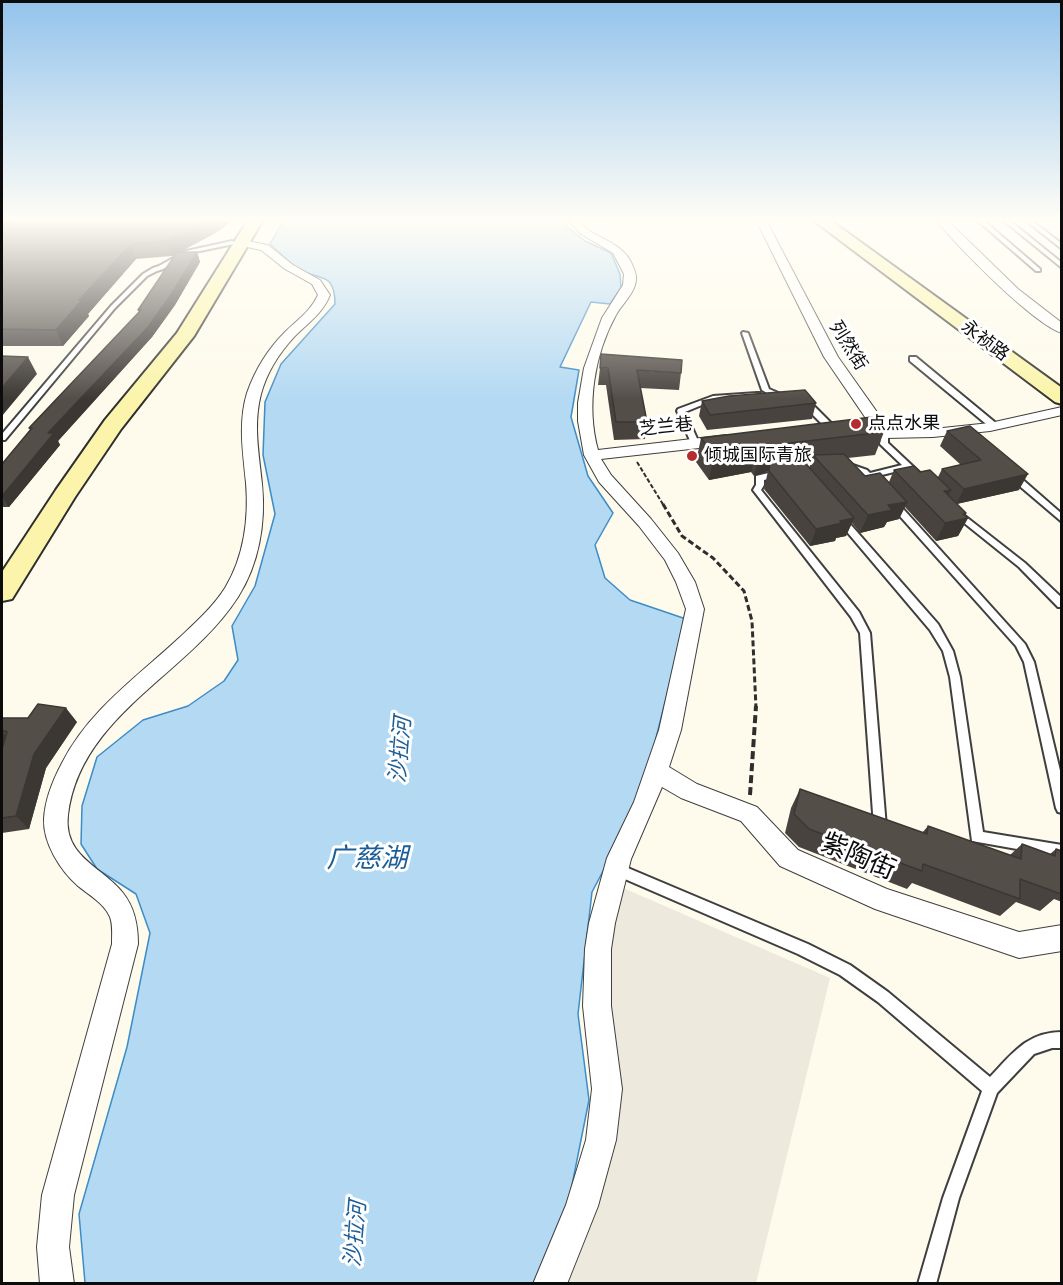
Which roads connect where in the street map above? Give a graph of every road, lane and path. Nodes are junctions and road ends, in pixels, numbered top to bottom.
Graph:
1 (140, 280) edge
2 (216, 280) edge
3 (312, 280) edge
4 (630, 280) edge
5 (792, 280) edge
6 (902, 280) edge
7 (928, 280) edge
8 (999, 280) edge
9 (1062, 330) edge
10 (745, 333) dead end
11 (1033, 355) dead end
12 (913, 359) dead end
13 (772, 395) junction
14 (1062, 398) edge
15 (1062, 411) edge
16 (994, 426) junction
17 (831, 428) junction
18 (881, 429) junction
19 (808, 431) edge
20 (2, 438) edge
21 (740, 438) edge
22 (695, 443) junction
23 (630, 450) junction
24 (592, 455) junction
25 (842, 465) edge
26 (908, 466) junction
27 (1003, 467) edge
28 (788, 472) edge
29 (868, 476) junction
30 (924, 481) edge
31 (947, 504) edge
32 (828, 505) edge
33 (1062, 519) edge
34 (10, 555) edge
35 (2, 592) edge
36 (1062, 604) edge
37 (656, 771) junction
38 (1062, 808) edge
39 (749, 814) junction
40 (880, 827) edge
41 (1062, 851) edge
42 (616, 869) junction
43 (1062, 938) edge
44 (1062, 1040) edge
45 (992, 1088) junction
46 (57, 1284) edge
47 (550, 1284) edge
48 (927, 1284) edge

1 - 20 lane
2 - 34 main road
3 - 46 street
4 - 24 street
5 - 18 street, 列然街
6 - 14 main road, 永祯路
7 - 11 main road, 永祯路
8 - 9 street
10 - 13 lane
12 - 16 lane
13 - 17 lane
13 - 22 lane
15 - 16 street
16 - 18 street
17 - 18 street
17 - 19 street
18 - 26 lane
21 - 22 street, 芝兰巷
22 - 23 street, 芝兰巷
23 - 24 street, 芝兰巷
23 - 39 path
24 - 37 street
25 - 29 lane
26 - 29 lane
26 - 30 lane
27 - 33 lane
28 - 40 lane
29 - 38 lane
31 - 36 lane
32 - 41 lane
34 - 35 main road
37 - 39 street, 紫陶街
37 - 42 street
39 - 43 street, 紫陶街
42 - 45 lane
42 - 47 street
44 - 45 lane
45 - 48 lane

